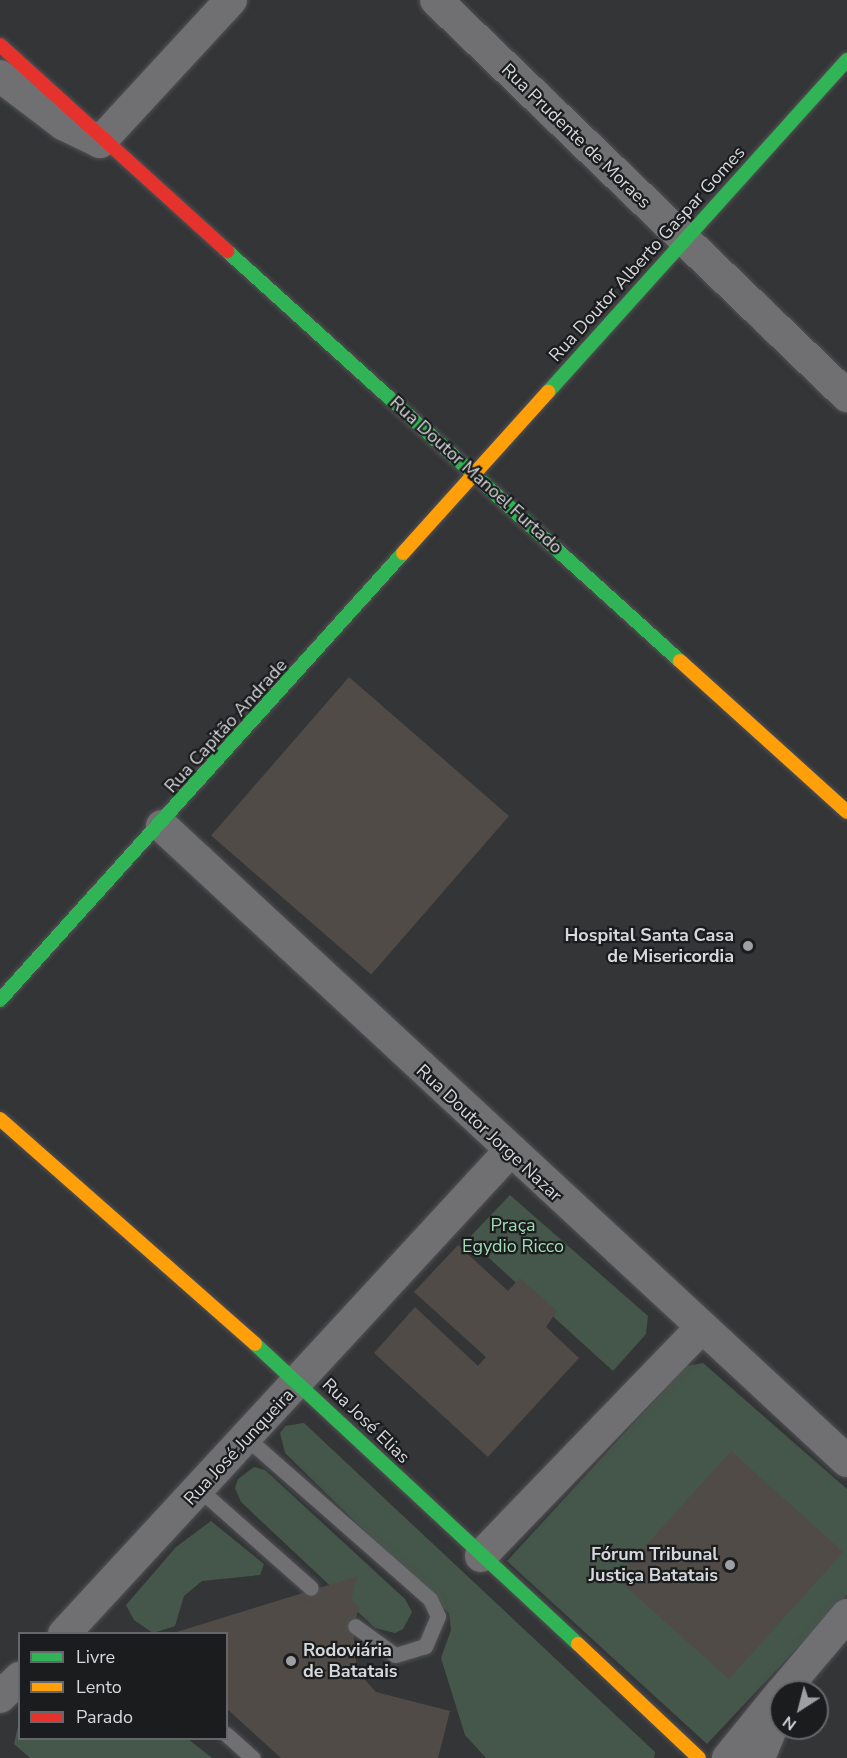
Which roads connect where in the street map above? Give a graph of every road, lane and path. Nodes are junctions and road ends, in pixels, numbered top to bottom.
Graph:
1 (231, 0) edge
2 (436, 0) edge
3 (0, 45) edge
4 (847, 60) edge
5 (0, 76) edge
6 (100, 142) junction
7 (682, 239) junction
8 (847, 396) edge
9 (475, 473) junction
10 (847, 812) edge
11 (162, 826) junction
12 (0, 1000) edge
13 (0, 1119) edge
14 (509, 1152) junction
15 (700, 1328) junction
16 (299, 1383) junction
17 (249, 1440) junction
18 (847, 1461) edge
19 (199, 1489) junction
20 (481, 1556) junction
21 (311, 1588) dead end
22 (847, 1616) edge
23 (355, 1626) dead end
24 (75, 1630) edge
25 (18, 1680) edge
26 (795, 1680) edge
27 (0, 1697) edge
28 (769, 1710) edge
29 (769, 1732) edge
30 (228, 1736) edge
31 (253, 1758) edge
32 (699, 1758) edge
33 (728, 1758) edge
34 (759, 1758) edge

1 - 6 street
2 - 7 street, Rua Prudente de Moraes
3 - 6 street, Rua Doutor Manoel Furtado
4 - 7 street, Rua Doutor Alberto Gaspar Gomes
5 - 6 street, Rua Doutor Manoel Furtado
6 - 9 street, Rua Doutor Manoel Furtado
7 - 8 street, Rua Prudente de Moraes
7 - 9 street, Rua Doutor Alberto Gaspar Gomes
9 - 10 street, Rua Doutor Manoel Furtado
9 - 11 street, Rua Capitão Andrade
11 - 12 street, Rua Capitão Andrade
11 - 14 street, Rua Doutor Jorge Nazar
13 - 16 street, Rua José Elias
14 - 15 street, Rua Doutor Jorge Nazar
14 - 16 street, Rua José Junqueira
15 - 18 street, Rua Doutor Jorge Nazar
15 - 20 street
16 - 17 street, Rua José Junqueira
16 - 20 street, Rua José Elias
17 - 19 street, Rua José Junqueira
17 - 23 lane
19 - 21 lane
19 - 24 street, Rua José Junqueira
20 - 32 street, Rua José Elias
22 - 26 street
25 - 27 street
28 - 33 street
29 - 34 street
30 - 31 lane

